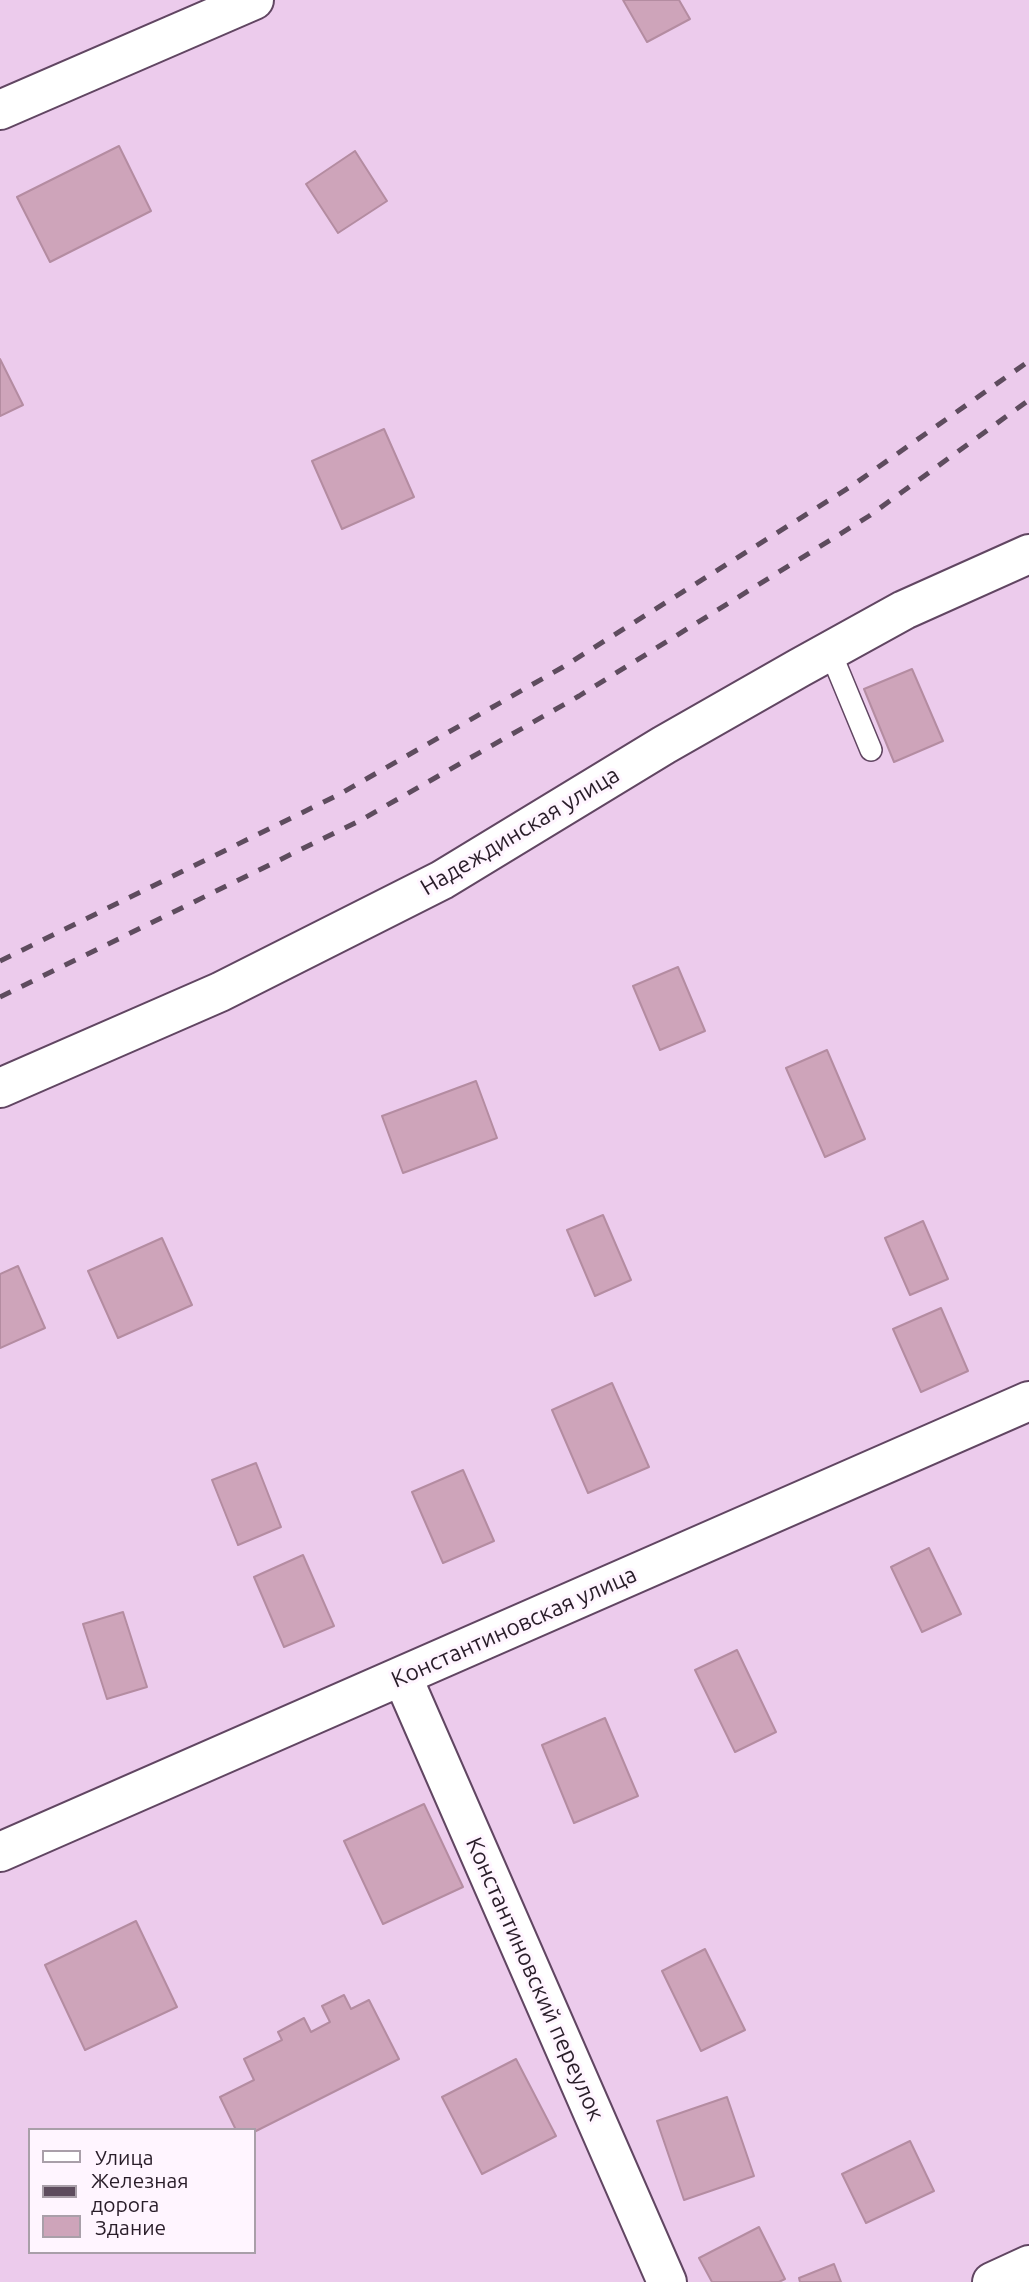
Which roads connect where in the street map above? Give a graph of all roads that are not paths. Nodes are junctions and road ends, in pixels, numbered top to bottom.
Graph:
1 (254, 0) edge
2 (0, 110) edge
3 (1029, 554) edge
4 (830, 651) junction
5 (871, 750) dead end
6 (0, 1088) edge
7 (1029, 1401) edge
8 (402, 1676) junction
9 (0, 1852) edge
10 (1029, 2265) edge
11 (667, 2282) edge
12 (992, 2282) edge

1 - 2 street
3 - 4 street, Надеждинская улица
4 - 5 lane
4 - 6 street, Надеждинская улица
7 - 8 street, Константиновская улица
8 - 9 street, Константиновская улица
8 - 11 street, Константиновский переулок
10 - 12 street

